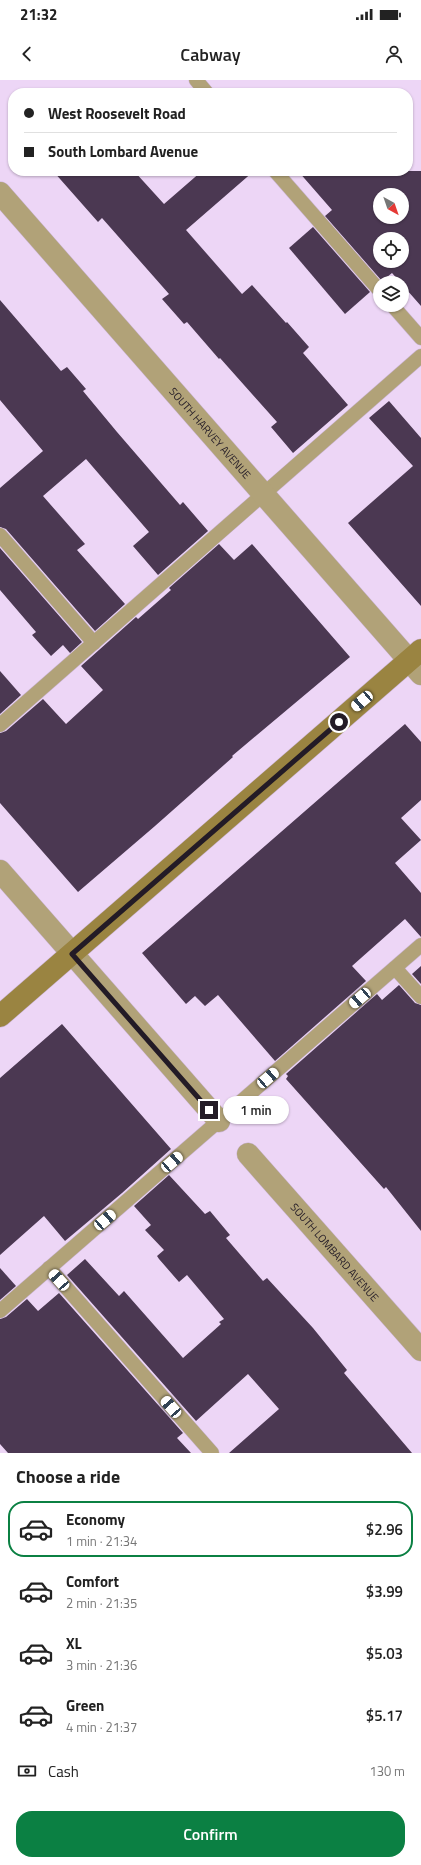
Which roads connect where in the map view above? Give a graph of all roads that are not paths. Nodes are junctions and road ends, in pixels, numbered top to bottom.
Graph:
1 (196, 80) edge
2 (203, 88) edge
3 (279, 176) edge
4 (0, 193) edge
5 (373, 283) edge
6 (398, 312) edge
7 (421, 338) edge
8 (421, 356) edge
9 (264, 494) junction
10 (0, 535) edge
11 (94, 643) junction
12 (417, 662) edge
13 (0, 725) edge
14 (0, 871) edge
15 (421, 945) edge
16 (72, 954) junction
17 (395, 968) junction
18 (421, 997) edge
19 (2, 1009) edge
20 (219, 1121) junction
21 (248, 1154) dead end
22 (49, 1268) junction
23 (0, 1311) edge
24 (421, 1350) edge
25 (212, 1453) edge

1 - 2 lane
3 - 5 lane
4 - 9 street, SOUTH HARVEY AVENUE
6 - 7 lane
8 - 9 lane
9 - 11 lane
9 - 12 street, SOUTH HARVEY AVENUE
10 - 11 lane
11 - 13 lane
12 - 16 main road
14 - 16 street
15 - 17 lane
16 - 19 main road
16 - 20 street
17 - 18 lane
17 - 20 lane
20 - 22 lane
21 - 24 street, SOUTH LOMBARD AVENUE
22 - 23 lane
22 - 25 lane

